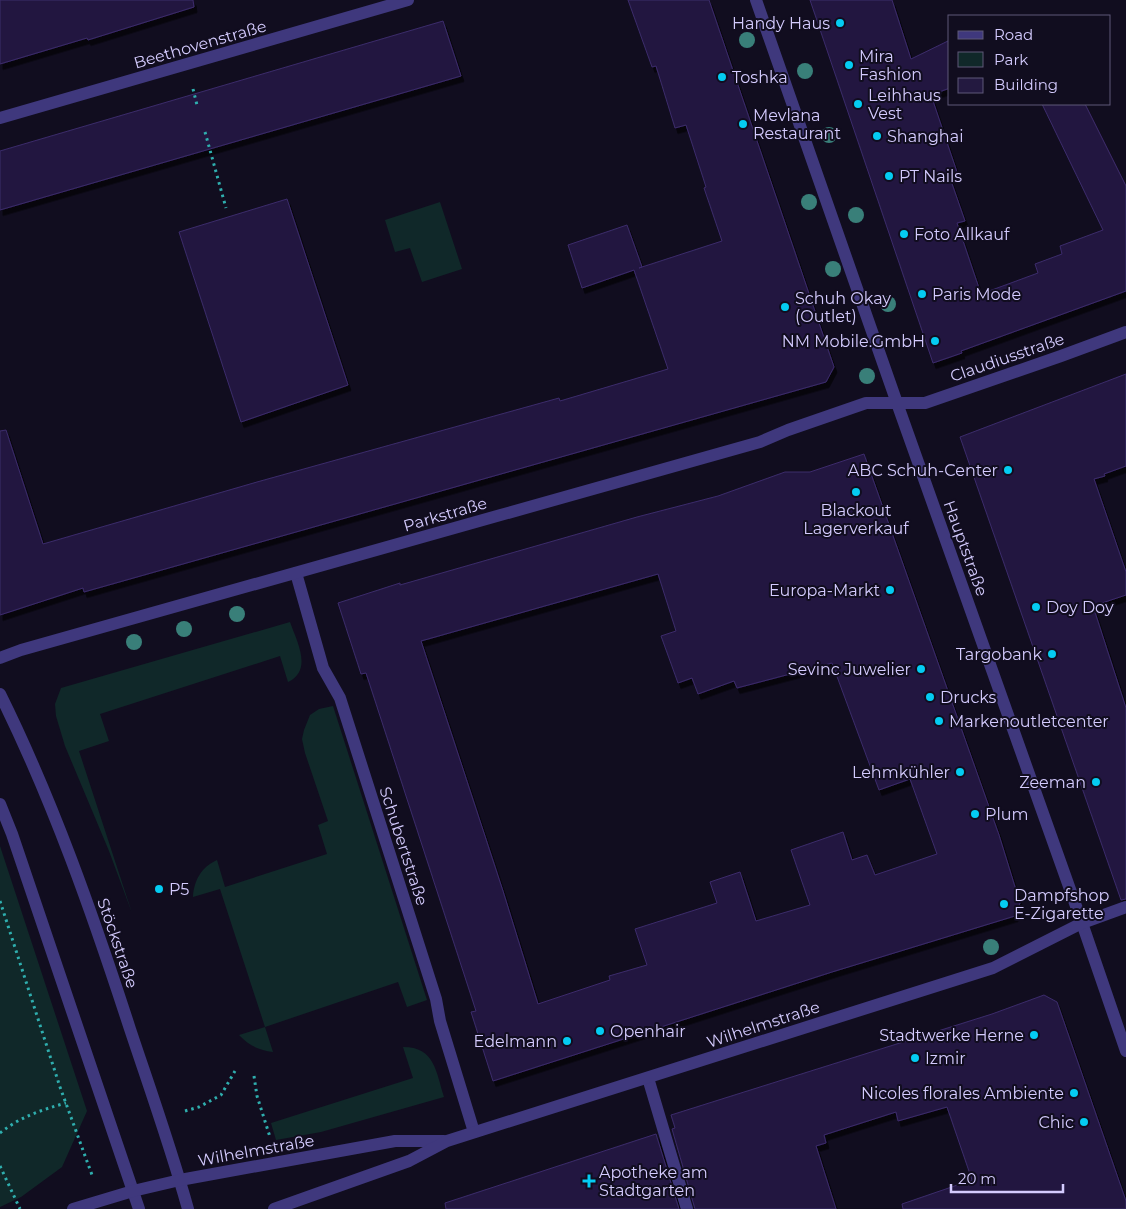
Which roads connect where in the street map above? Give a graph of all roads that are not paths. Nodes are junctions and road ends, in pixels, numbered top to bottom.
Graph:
1 (408, 0) edge
2 (756, 0) edge
3 (0, 118) edge
4 (1126, 332) edge
5 (897, 403) junction
6 (296, 573) junction
7 (0, 658) edge
8 (0, 694) edge
9 (0, 804) edge
10 (1126, 907) edge
11 (1082, 923) junction
12 (1126, 1051) edge
13 (648, 1078) junction
14 (474, 1132) junction
15 (447, 1141) junction
16 (180, 1180) junction
17 (133, 1190) junction
18 (73, 1209) edge
19 (139, 1209) edge
20 (188, 1209) edge
21 (274, 1209) edge
22 (687, 1209) edge

1 - 3 street, Beethovenstraße
2 - 5 street, Hauptstraße
4 - 5 street, Claudiusstraße
5 - 6 street, Parkstraße
5 - 11 street, Hauptstraße
6 - 7 street, Parkstraße
6 - 14 street, Schubertstraße
8 - 16 street, Stöckstraße
9 - 17 street
10 - 11 street, Wilhelmstraße
11 - 12 street, Hauptstraße
11 - 13 street, Wilhelmstraße
13 - 14 street, Wilhelmstraße
13 - 22 street
14 - 15 street, Wilhelmstraße
15 - 16 street, Wilhelmstraße
15 - 21 street, Wilhelmstraße
16 - 17 street, Wilhelmstraße
16 - 20 street, Stöckstraße
17 - 18 street, Wilhelmstraße
17 - 19 street

